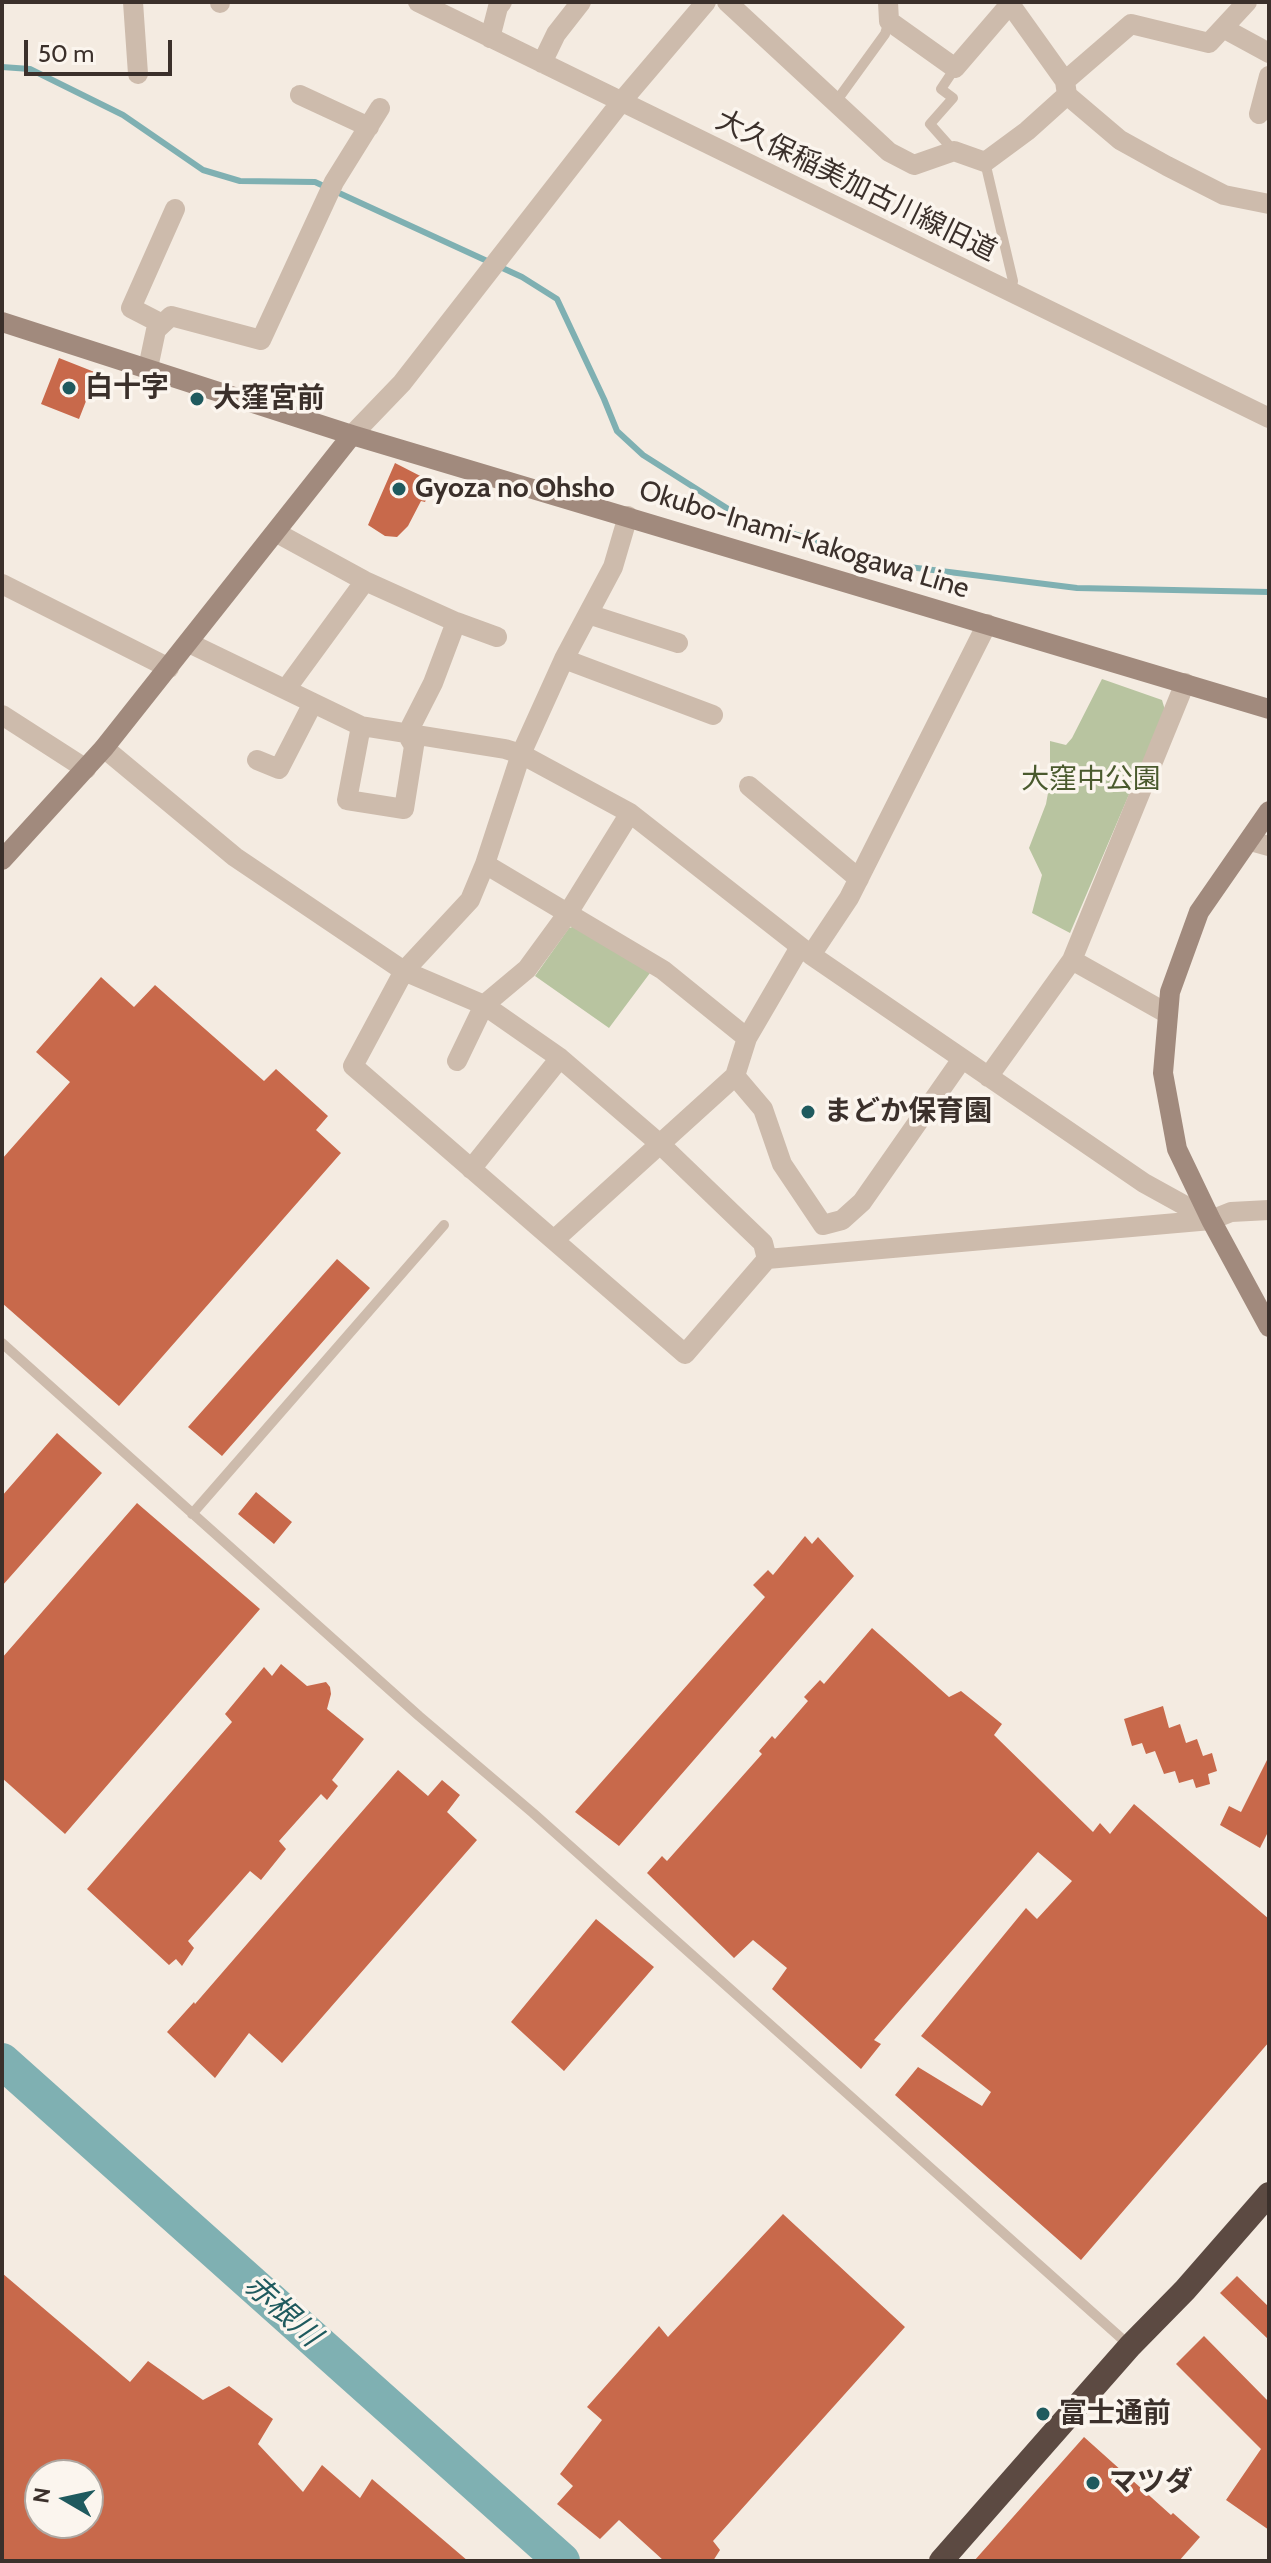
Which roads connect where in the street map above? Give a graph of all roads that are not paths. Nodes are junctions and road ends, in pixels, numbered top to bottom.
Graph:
1 (133, 2) edge
2 (502, 2) edge
3 (581, 2) edge
4 (706, 2) edge
5 (727, 2) edge
6 (1247, 2) edge
7 (1011, 3) edge
8 (427, 4) edge
9 (888, 11) edge
10 (1223, 28) junction
11 (490, 38) junction
12 (1269, 53) edge
13 (542, 63) junction
14 (955, 68) junction
15 (138, 74) dead end
16 (1269, 76) edge
17 (1066, 88) junction
18 (300, 95) dead end
19 (621, 102) junction
20 (835, 103) junction
21 (380, 108) dead end
22 (1259, 114) dead end
23 (369, 127) junction
24 (954, 151) junction
25 (985, 162) junction
26 (1269, 204) edge
27 (175, 209) dead end
28 (1011, 293) junction
29 (2, 322) edge
30 (162, 324) junction
31 (148, 368) junction
32 (1269, 418) edge
33 (352, 435) junction
34 (628, 516) junction
35 (277, 533) junction
36 (365, 581) junction
37 (2, 584) edge
38 (588, 614) junction
39 (456, 622) junction
40 (987, 624) junction
41 (497, 637) dead end
42 (189, 643) junction
43 (678, 643) dead end
44 (564, 659) junction
45 (169, 668) junction
46 (1185, 683) junction
47 (286, 689) junction
48 (313, 703) junction
49 (1269, 709) edge
50 (2, 715) edge
51 (713, 715) dead end
52 (361, 726) junction
53 (407, 734) junction
54 (104, 748) junction
55 (521, 754) junction
56 (257, 760) dead end
57 (86, 769) junction
58 (749, 786) dead end
59 (1269, 811) edge
60 (630, 813) junction
61 (1260, 844) edge
62 (2, 860) edge
63 (485, 864) junction
64 (859, 879) junction
65 (568, 913) junction
66 (805, 951) junction
67 (1072, 960) junction
68 (404, 971) junction
69 (484, 1005) junction
70 (1168, 1014) junction
71 (747, 1038) junction
72 (560, 1058) junction
73 (962, 1059) junction
74 (457, 1061) dead end
75 (735, 1076) junction
76 (988, 1077) junction
77 (660, 1144) junction
78 (471, 1169) junction
79 (1269, 1210) edge
80 (842, 1220) junction
81 (1211, 1220) junction
82 (444, 1225) dead end
83 (554, 1240) junction
84 (842, 1252) junction
85 (767, 1259) junction
86 (1269, 1327) edge
87 (2, 1343) edge
88 (192, 1514) junction
89 (1269, 2194) edge
90 (1130, 2346) junction
91 (941, 2561) edge

1 - 15 street
2 - 11 street
3 - 13 street
4 - 19 street
5 - 20 street
6 - 10 street
7 - 14 street
7 - 17 street
8 - 11 street, 大久保稲美加古川線旧道
9 - 14 street
9 - 20 lane
10 - 12 street
10 - 17 street
11 - 13 street, 大久保稲美加古川線旧道
13 - 19 street, 大久保稲美加古川線旧道
14 - 24 lane
16 - 22 street
17 - 25 street
17 - 26 street
18 - 23 street
19 - 28 street, 大久保稲美加古川線旧道
19 - 33 street
20 - 24 street
21 - 23 street
23 - 30 street
24 - 25 street
25 - 28 lane
27 - 30 street
28 - 32 street, 大久保稲美加古川線旧道
29 - 31 main road, Okubo-Inami-Kakogawa Line
30 - 31 street
31 - 33 main road, Okubo-Inami-Kakogawa Line
33 - 34 main road, Okubo-Inami-Kakogawa Line
33 - 35 main road
34 - 38 street
34 - 40 main road, Okubo-Inami-Kakogawa Line
35 - 36 street
35 - 42 main road
36 - 39 street
36 - 47 street
37 - 45 street
38 - 43 street
38 - 44 street
39 - 41 street
39 - 53 street
40 - 46 main road, Okubo-Inami-Kakogawa Line
40 - 64 street
42 - 45 main road
42 - 47 street
44 - 51 street
44 - 55 street
45 - 54 main road
46 - 49 main road, Okubo-Inami-Kakogawa Line
46 - 67 street
47 - 48 street
48 - 52 street
48 - 56 street
50 - 57 street
52 - 53 street
52 - 53 street
53 - 55 street
54 - 57 main road
54 - 68 street
55 - 60 street
55 - 63 street
57 - 62 main road
58 - 64 street
59 - 61 main road
60 - 65 street
60 - 66 street
61 - 70 main road
63 - 65 street
63 - 68 street
64 - 66 street
65 - 69 street
65 - 71 street
66 - 71 street
66 - 73 street
67 - 70 street
67 - 76 street
68 - 69 street
68 - 78 street
69 - 72 street
69 - 74 street
70 - 81 main road
71 - 75 street
72 - 77 street
72 - 78 street
73 - 76 street
73 - 80 street
75 - 77 street
75 - 80 street
76 - 81 street
77 - 83 street
77 - 85 street
78 - 83 street
79 - 81 street
80 - 84 street
81 - 84 street
81 - 86 main road
82 - 88 lane
83 - 85 street
84 - 85 street
87 - 88 lane
88 - 90 lane
89 - 90 highway
90 - 91 highway

